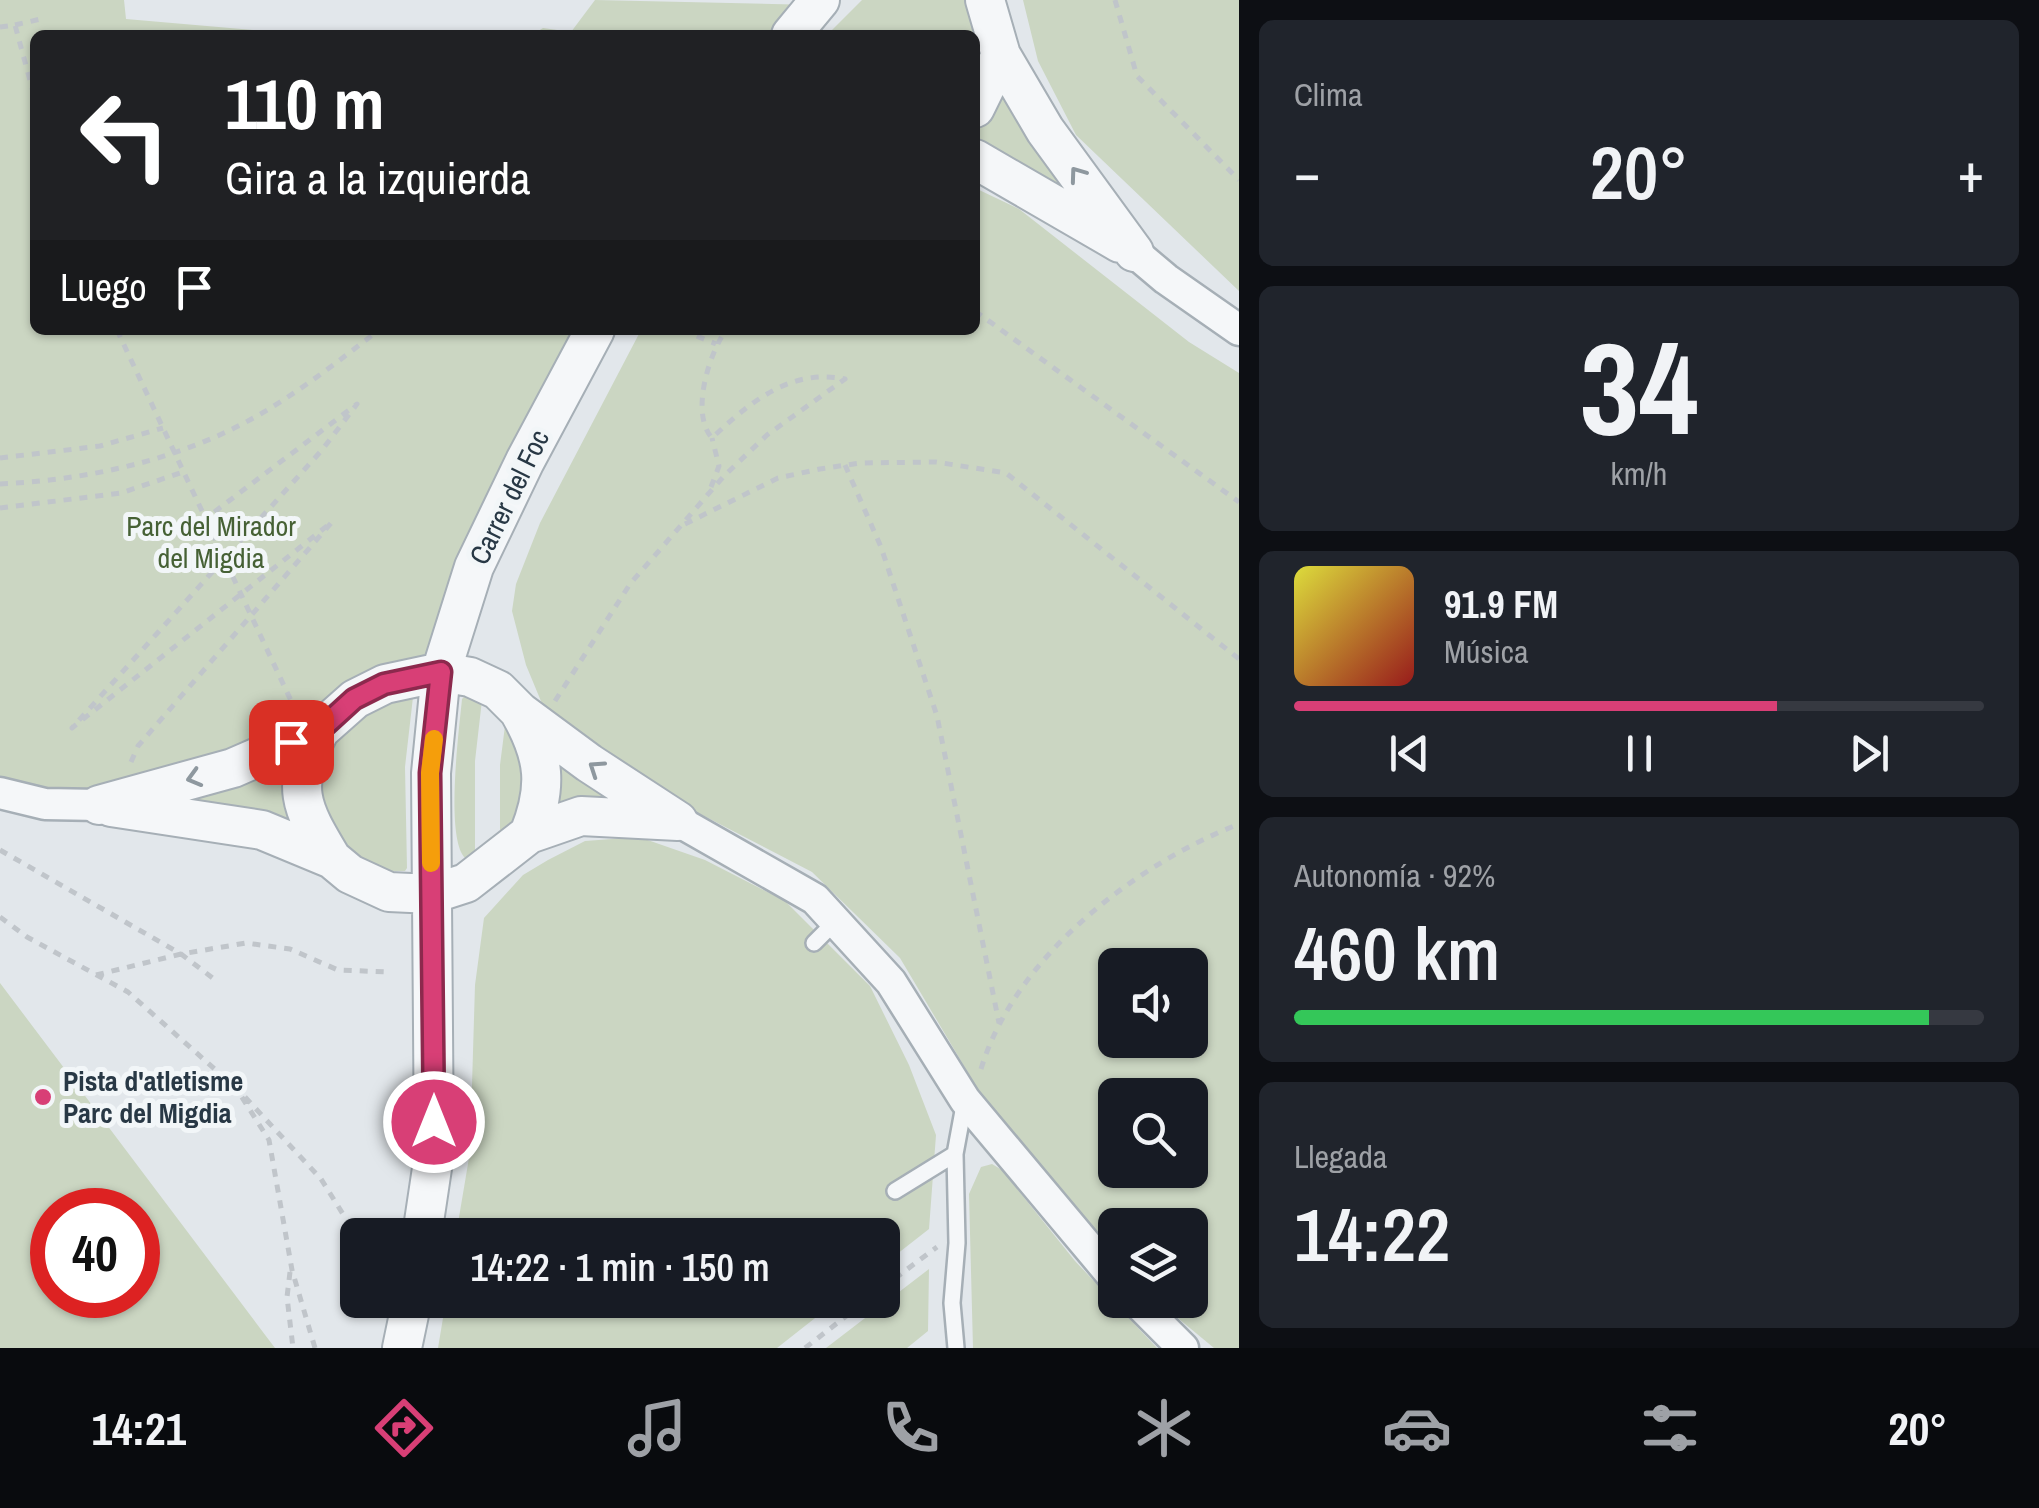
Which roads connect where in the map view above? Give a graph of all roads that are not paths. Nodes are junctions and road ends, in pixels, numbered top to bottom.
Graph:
1 (985, 0) edge
2 (1001, 55) junction
3 (980, 98) edge
4 (980, 162) edge
5 (1134, 252) junction
6 (1239, 330) edge
7 (592, 335) edge
8 (441, 672) junction
9 (537, 707) junction
10 (308, 722) junction
11 (0, 793) edge
12 (99, 805) junction
13 (678, 821) junction
14 (529, 834) junction
15 (332, 858) junction
16 (432, 894) junction
17 (836, 921) junction
18 (814, 942) dead end
19 (972, 1088) junction
20 (954, 1154) junction
21 (895, 1191) dead end
22 (425, 1218) edge
23 (1098, 1256) edge
24 (408, 1318) edge
25 (1153, 1318) edge
26 (402, 1348) edge
27 (956, 1348) edge
28 (1183, 1348) edge

1 - 2 street
2 - 3 street
5 -> 2 street
4 - 5 street
5 - 6 street
7 - 8 street, Carrer del Foc
8 - 9 street
8 - 10 street
8 - 16 street, Carrer del Foc
13 -> 9 street
9 - 14 street
10 -> 12 street
10 - 15 street
11 - 12 street
12 - 15 street
13 - 14 street
13 - 17 street
14 - 16 street
15 - 16 street
16 - 22 street, Carrer del Foc
17 - 18 lane
17 - 19 street
19 - 20 lane
19 - 23 street
20 - 21 lane
20 - 27 lane
24 - 26 street
25 - 28 street

